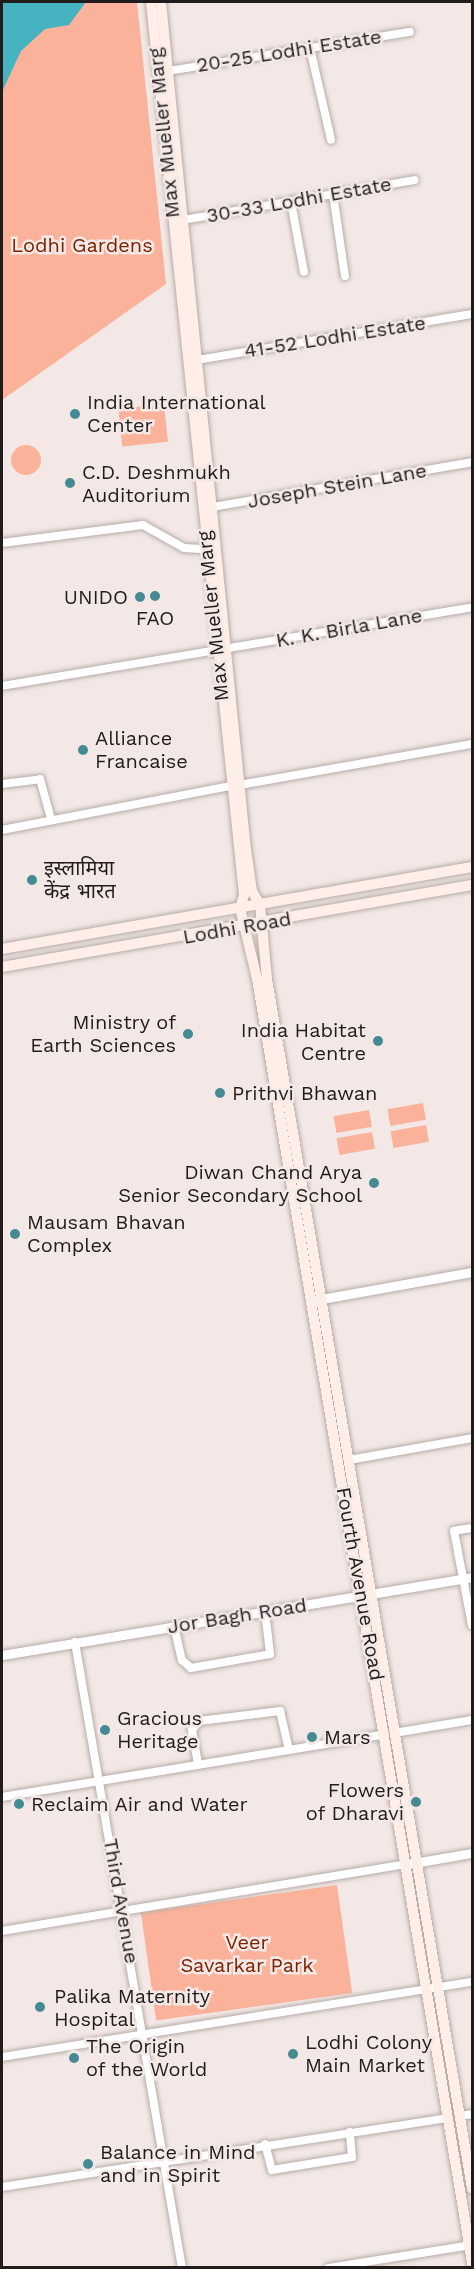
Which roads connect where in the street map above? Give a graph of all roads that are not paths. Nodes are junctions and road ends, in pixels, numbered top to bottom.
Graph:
1 (151, 2) edge
2 (161, 2) edge
3 (410, 32) dead end
4 (310, 48) junction
5 (168, 71) junction
6 (331, 140) dead end
7 (415, 180) dead end
8 (333, 194) junction
9 (291, 202) junction
10 (183, 220) junction
11 (304, 272) dead end
12 (345, 276) dead end
13 (472, 314) edge
14 (197, 360) junction
15 (472, 462) edge
16 (207, 508) junction
17 (2, 543) edge
18 (206, 549) junction
19 (472, 607) edge
20 (221, 650) junction
21 (2, 686) edge
22 (472, 744) edge
23 (2, 784) edge
24 (235, 785) junction
25 (51, 819) junction
26 (2, 830) edge
27 (472, 867) edge
28 (472, 885) edge
29 (260, 905) junction
30 (240, 908) junction
31 (263, 923) junction
32 (244, 927) junction
33 (2, 949) edge
34 (2, 967) edge
35 (274, 1051) junction
36 (472, 1272) edge
37 (316, 1300) junction
38 (472, 1438) edge
39 (349, 1460) junction
40 (472, 1528) edge
41 (472, 1577) edge
42 (461, 1579) junction
43 (366, 1595) junction
44 (265, 1611) junction
45 (472, 1625) edge
46 (174, 1626) junction
47 (75, 1642) junction
48 (2, 1654) edge
49 (472, 1720) edge
50 (390, 1734) junction
51 (289, 1749) junction
52 (198, 1764) junction
53 (99, 1779) junction
54 (2, 1797) edge
55 (472, 1853) edge
56 (412, 1863) junction
57 (122, 1909) junction
58 (2, 1930) edge
59 (472, 1983) edge
60 (432, 1990) junction
61 (145, 2034) junction
62 (2, 2057) edge
63 (472, 2114) edge
64 (455, 2117) junction
65 (350, 2132) junction
66 (265, 2144) junction
67 (163, 2159) junction
68 (2, 2187) edge
69 (472, 2189) edge
70 (471, 2245) edge
71 (472, 2263) edge
72 (182, 2268) edge
73 (328, 2268) edge

1 - 16 main road, Max Mueller Marg
2 - 5 main road, Max Mueller Marg
3 - 4 street, 20-25 Lodhi Estate
4 - 5 street, 20-25 Lodhi Estate
4 - 6 street
5 - 10 main road, Max Mueller Marg
7 - 8 street, 30-33 Lodhi Estate
8 - 9 street, 30-33 Lodhi Estate
8 - 12 street
9 - 10 street, 30-33 Lodhi Estate
9 - 11 street
10 - 14 main road, Max Mueller Marg
13 - 14 street, 41-52 Lodhi Estate
14 - 16 main road, Max Mueller Marg
15 - 16 street, Joseph Stein Lane
16 - 18 main road, Max Mueller Marg
16 - 20 main road, Max Mueller Marg
17 - 18 street
18 - 20 main road, Max Mueller Marg
19 - 20 street, K. K. Birla Lane
20 - 21 street, K. K. Birla Lane
20 - 24 main road, Max Mueller Marg
22 - 24 street
23 - 25 street
24 - 25 street
24 - 29 main road, Max Mueller Marg
24 - 30 main road, Max Mueller Marg
25 - 26 street
27 - 29 main road, Lodhi Road
28 - 31 main road, Lodhi Road
29 - 30 main road, Lodhi Road
29 - 31 main road, Max Mueller Marg
30 - 32 main road, Fourth Avenue Road
30 - 33 main road, Lodhi Road
31 - 32 main road, Lodhi Road
31 - 35 main road, Fourth Avenue Road
32 - 34 main road, Lodhi Road
32 - 35 main road, Fourth Avenue Road
35 - 37 main road, Fourth Avenue Road
36 - 37 street
37 - 39 main road, Fourth Avenue Road
37 - 43 main road, Fourth Avenue Road
38 - 39 street
39 - 43 main road, Fourth Avenue Road
40 - 42 street
41 - 42 street, Jor Bagh Road
42 - 43 street, Jor Bagh Road
42 - 45 street
43 - 44 street, Jor Bagh Road
43 - 50 main road, Fourth Avenue Road
44 - 46 street, Jor Bagh Road
44 - 46 street
46 - 47 street, Jor Bagh Road
47 - 48 street, Jor Bagh Road
47 - 53 street, Third Avenue
49 - 50 street
50 - 51 street
50 - 56 main road, Fourth Avenue Road
51 - 52 street
51 - 52 street
52 - 53 street
53 - 54 street
53 - 57 street, Third Avenue
55 - 56 street
56 - 57 street
56 - 60 main road, Fourth Avenue Road
57 - 58 street
57 - 61 street, Third Avenue
59 - 60 street
60 - 61 street
60 - 64 main road, Fourth Avenue Road
61 - 62 street
61 - 67 street, Third Avenue
63 - 64 street
64 - 65 street
64 - 69 main road, Fourth Avenue Road
64 - 70 main road, Fourth Avenue Road
65 - 66 street
65 - 66 street
66 - 67 street
67 - 68 street
67 - 72 street, Third Avenue
70 - 71 main road, Fourth Avenue Road
70 - 73 street

